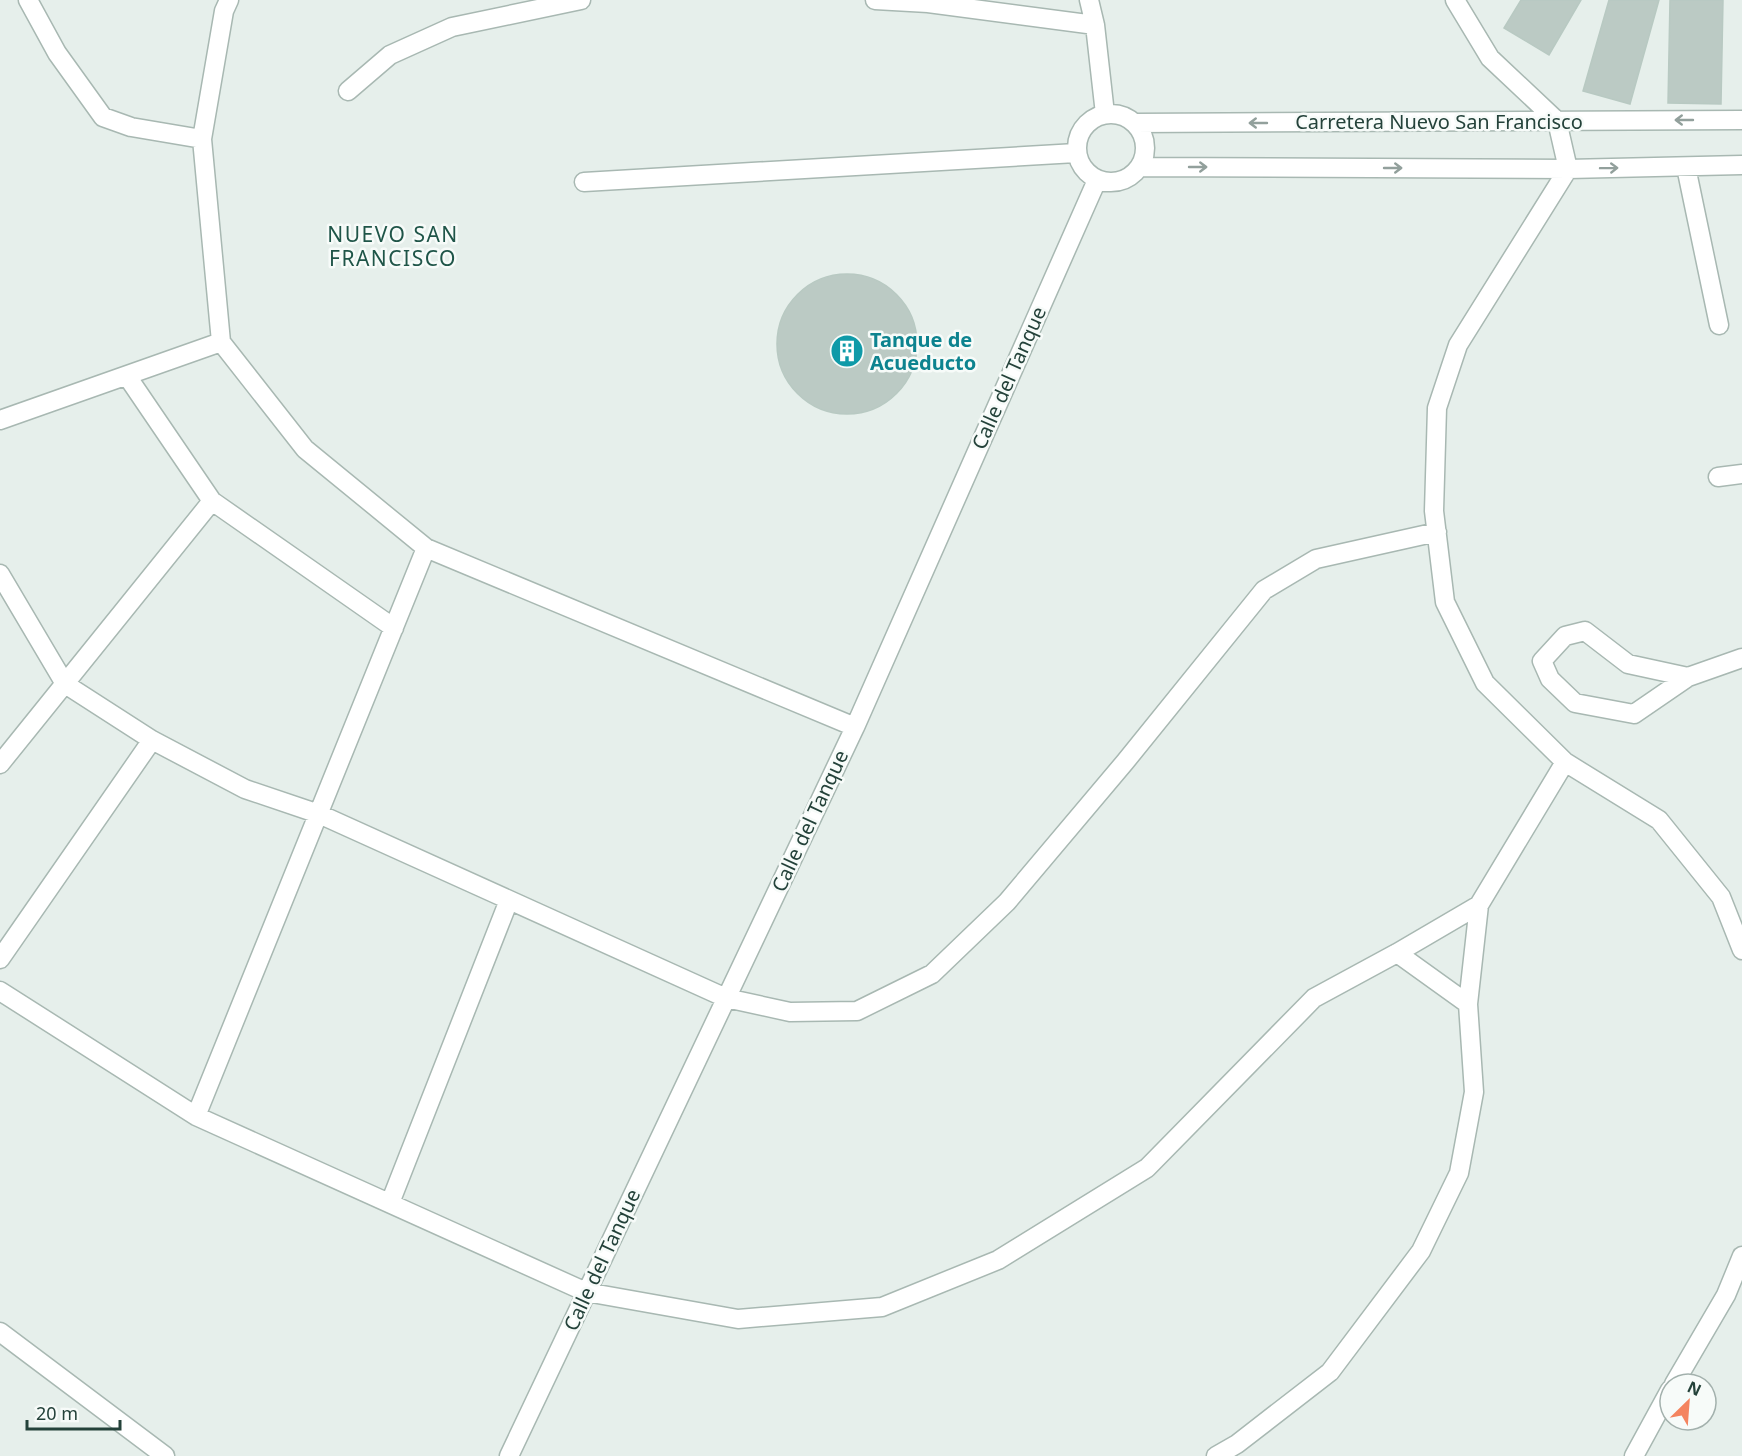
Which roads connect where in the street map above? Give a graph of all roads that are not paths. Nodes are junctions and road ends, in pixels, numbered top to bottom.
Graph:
1 (28, 0) edge
2 (228, 0) edge
3 (581, 0) edge
4 (875, 0) edge
5 (1089, 0) edge
6 (1455, 0) edge
7 (1095, 25) junction
8 (348, 91) dead end
9 (1105, 114) junction
10 (1742, 120) edge
11 (1557, 121) junction
12 (1135, 123) junction
13 (202, 139) junction
14 (1076, 153) junction
15 (1742, 165) edge
16 (1140, 167) junction
17 (1686, 167) junction
18 (1568, 169) junction
19 (1097, 180) junction
20 (584, 182) dead end
21 (1719, 325) dead end
22 (221, 342) junction
23 (127, 376) junction
24 (0, 420) edge
25 (1742, 474) edge
26 (1718, 477) dead end
27 (212, 501) junction
28 (1437, 532) junction
29 (426, 548) junction
30 (0, 574) edge
31 (394, 628) junction
32 (1742, 658) edge
33 (1688, 677) junction
34 (65, 684) junction
35 (855, 727) junction
36 (152, 740) junction
37 (1565, 762) junction
38 (0, 764) edge
39 (319, 814) junction
40 (509, 900) junction
41 (1479, 905) junction
42 (1742, 950) edge
43 (1397, 953) junction
44 (0, 959) edge
45 (0, 991) edge
46 (726, 998) junction
47 (1468, 1004) junction
48 (196, 1116) junction
49 (390, 1203) junction
50 (1742, 1256) edge
51 (586, 1292) junction
52 (0, 1332) edge
53 (1681, 1372) edge
54 (1658, 1412) edge
55 (165, 1456) edge
56 (508, 1456) edge
57 (1216, 1456) edge
58 (1634, 1456) edge

1 - 13 street
2 - 13 street
3 - 8 street
4 - 7 street
5 - 7 street
6 - 11 street
7 - 9 street
9 - 12 street
9 - 14 street
10 -> 11 street, Carretera Nuevo San Francisco
11 -> 12 street, Carretera Nuevo San Francisco
11 - 18 street
12 - 16 street
13 - 22 street
14 - 19 street
14 - 20 street
15 - 17 street
16 -> 18 street
16 - 19 street
18 -> 17 street
17 - 21 street
18 - 28 street
19 - 35 street, Calle del Tanque
22 - 23 street
22 - 29 street
23 - 24 street
23 - 27 street
25 - 26 street
27 - 31 street
27 - 34 street
28 - 37 street
28 - 46 street
29 - 31 street
29 - 35 street
30 - 34 street
31 - 39 street
32 - 33 street
33 - 33 street
34 - 36 street
34 - 38 street
35 - 46 street, Calle del Tanque
36 - 39 street
36 - 44 street
37 - 41 street
37 - 42 street
39 - 40 street
39 - 48 street
40 - 46 street
40 - 49 street
41 - 43 street
41 - 47 street
43 - 47 street
43 - 51 street
45 - 48 street
46 - 51 street, Calle del Tanque
47 - 57 street
48 - 49 street
49 - 51 street
50 - 53 street
51 - 56 street, Calle del Tanque
52 - 55 street
54 - 58 street

